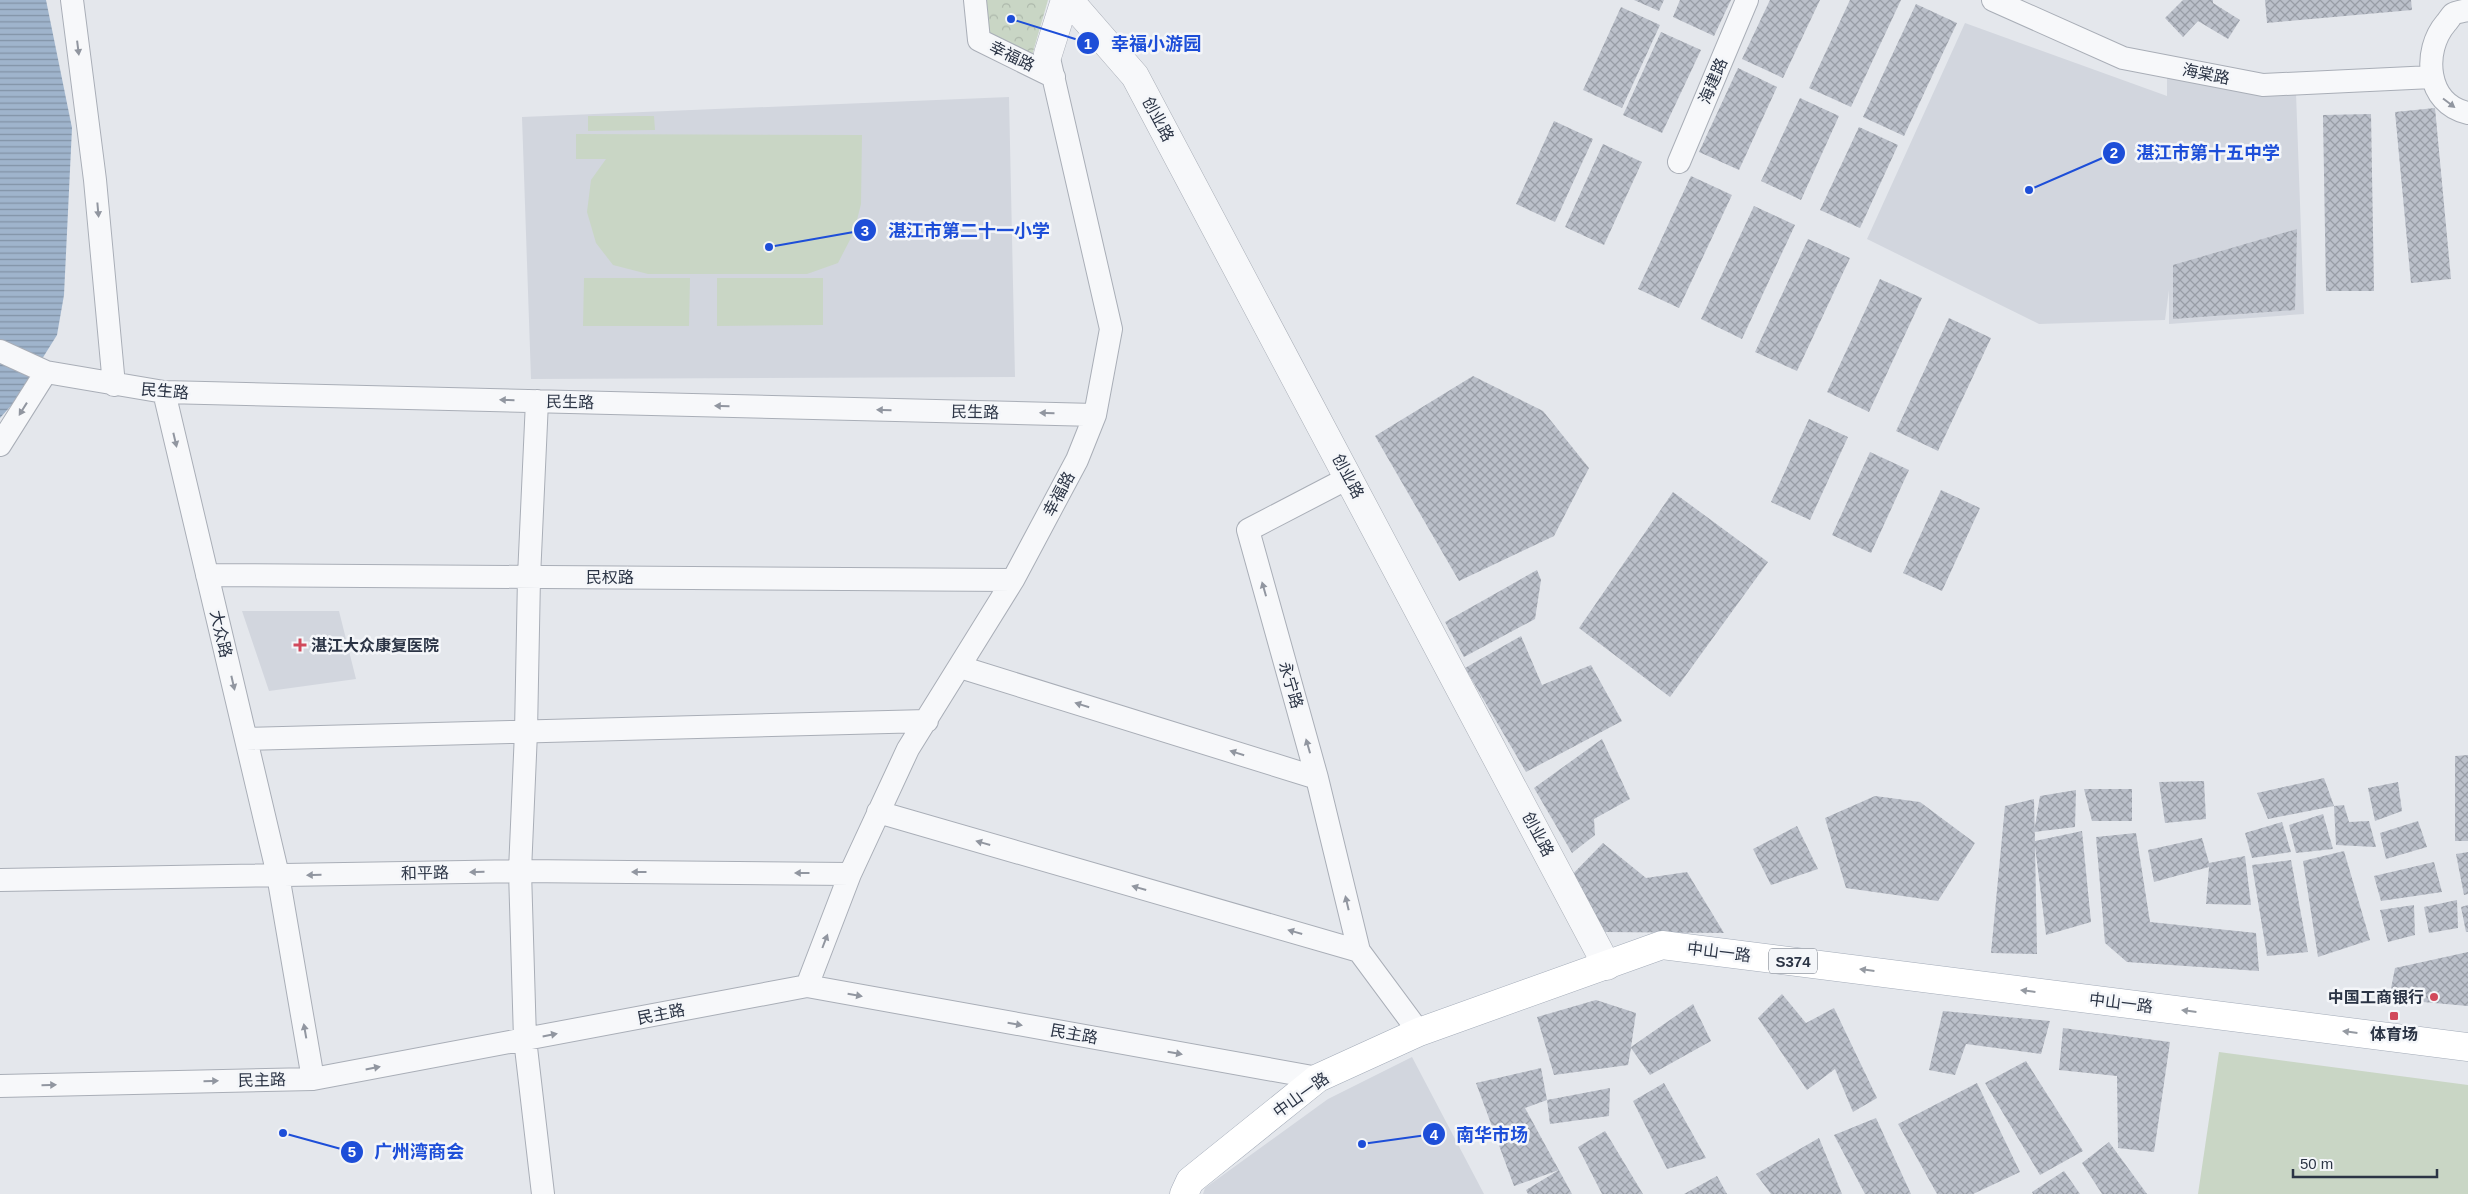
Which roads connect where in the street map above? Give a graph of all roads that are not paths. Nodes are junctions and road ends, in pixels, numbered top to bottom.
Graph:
1 (72, 0) edge
2 (974, 0) edge
3 (1065, 0) edge
4 (1069, 0) edge
5 (1747, 0) edge
6 (1993, 0) edge
7 (2458, 8) edge
8 (1051, 65) junction
9 (2432, 77) junction
10 (2468, 113) edge
11 (1679, 162) dead end
12 (0, 351) edge
13 (46, 372) junction
14 (114, 385) junction
15 (164, 392) junction
16 (538, 401) junction
17 (1095, 414) junction
18 (0, 445) edge
19 (1348, 478) junction
20 (207, 575) junction
21 (529, 577) junction
22 (1013, 580) junction
23 (960, 667) junction
24 (927, 721) junction
25 (526, 732) junction
26 (246, 739) junction
27 (1318, 778) junction
28 (878, 812) junction
29 (520, 872) junction
30 (850, 874) junction
31 (278, 875) junction
32 (0, 880) edge
33 (1359, 951) junction
34 (1607, 966) junction
35 (807, 986) junction
36 (1419, 1032) junction
37 (525, 1039) junction
38 (2468, 1047) edge
39 (1318, 1078) junction
40 (313, 1079) junction
41 (0, 1086) edge
42 (543, 1194) edge
43 (1184, 1194) edge

1 -> 14 street
2 - 8 street, 幸福路
3 - 8 street
4 - 19 street, 创业路
5 - 11 street, 海建路
6 - 9 street, 海棠路
7 - 9 street
8 - 17 street, 幸福路
9 -> 10 street
12 - 13 street, 民生路
13 - 14 street, 民生路
13 -> 18 street
14 - 15 street, 民生路
16 -> 15 street, 民生路
15 -> 20 street, 大众路
17 -> 16 street, 民生路
16 - 21 street
17 - 22 street, 幸福路
27 -> 19 street, 永宁路
19 - 34 street, 创业路
20 - 21 street, 民权路
20 -> 26 street, 大众路
21 - 22 street, 民权路
21 - 25 street
22 - 23 street, 幸福路
23 - 24 street, 幸福路
27 -> 23 street
24 - 25 street
24 - 28 street, 幸福路
25 - 26 street
25 - 29 street
26 - 31 street, 大众路
33 -> 27 street, 永宁路
28 - 30 street, 幸福路
33 -> 28 street
30 -> 29 street, 和平路
29 -> 31 street, 和平路
29 - 37 street
35 -> 30 street, 幸福路
31 - 32 street, 和平路
40 -> 31 street, 大众路
33 - 36 street
34 - 36 main road, 中山一路 / S374
38 -> 34 main road, 中山一路 / S374
37 -> 35 street, 民主路
35 -> 39 street, 民主路
36 - 39 main road, 中山一路 / S374
40 -> 37 street, 民主路
37 - 42 street
39 - 43 main road, 中山一路 / S374
41 -> 40 street, 民主路

